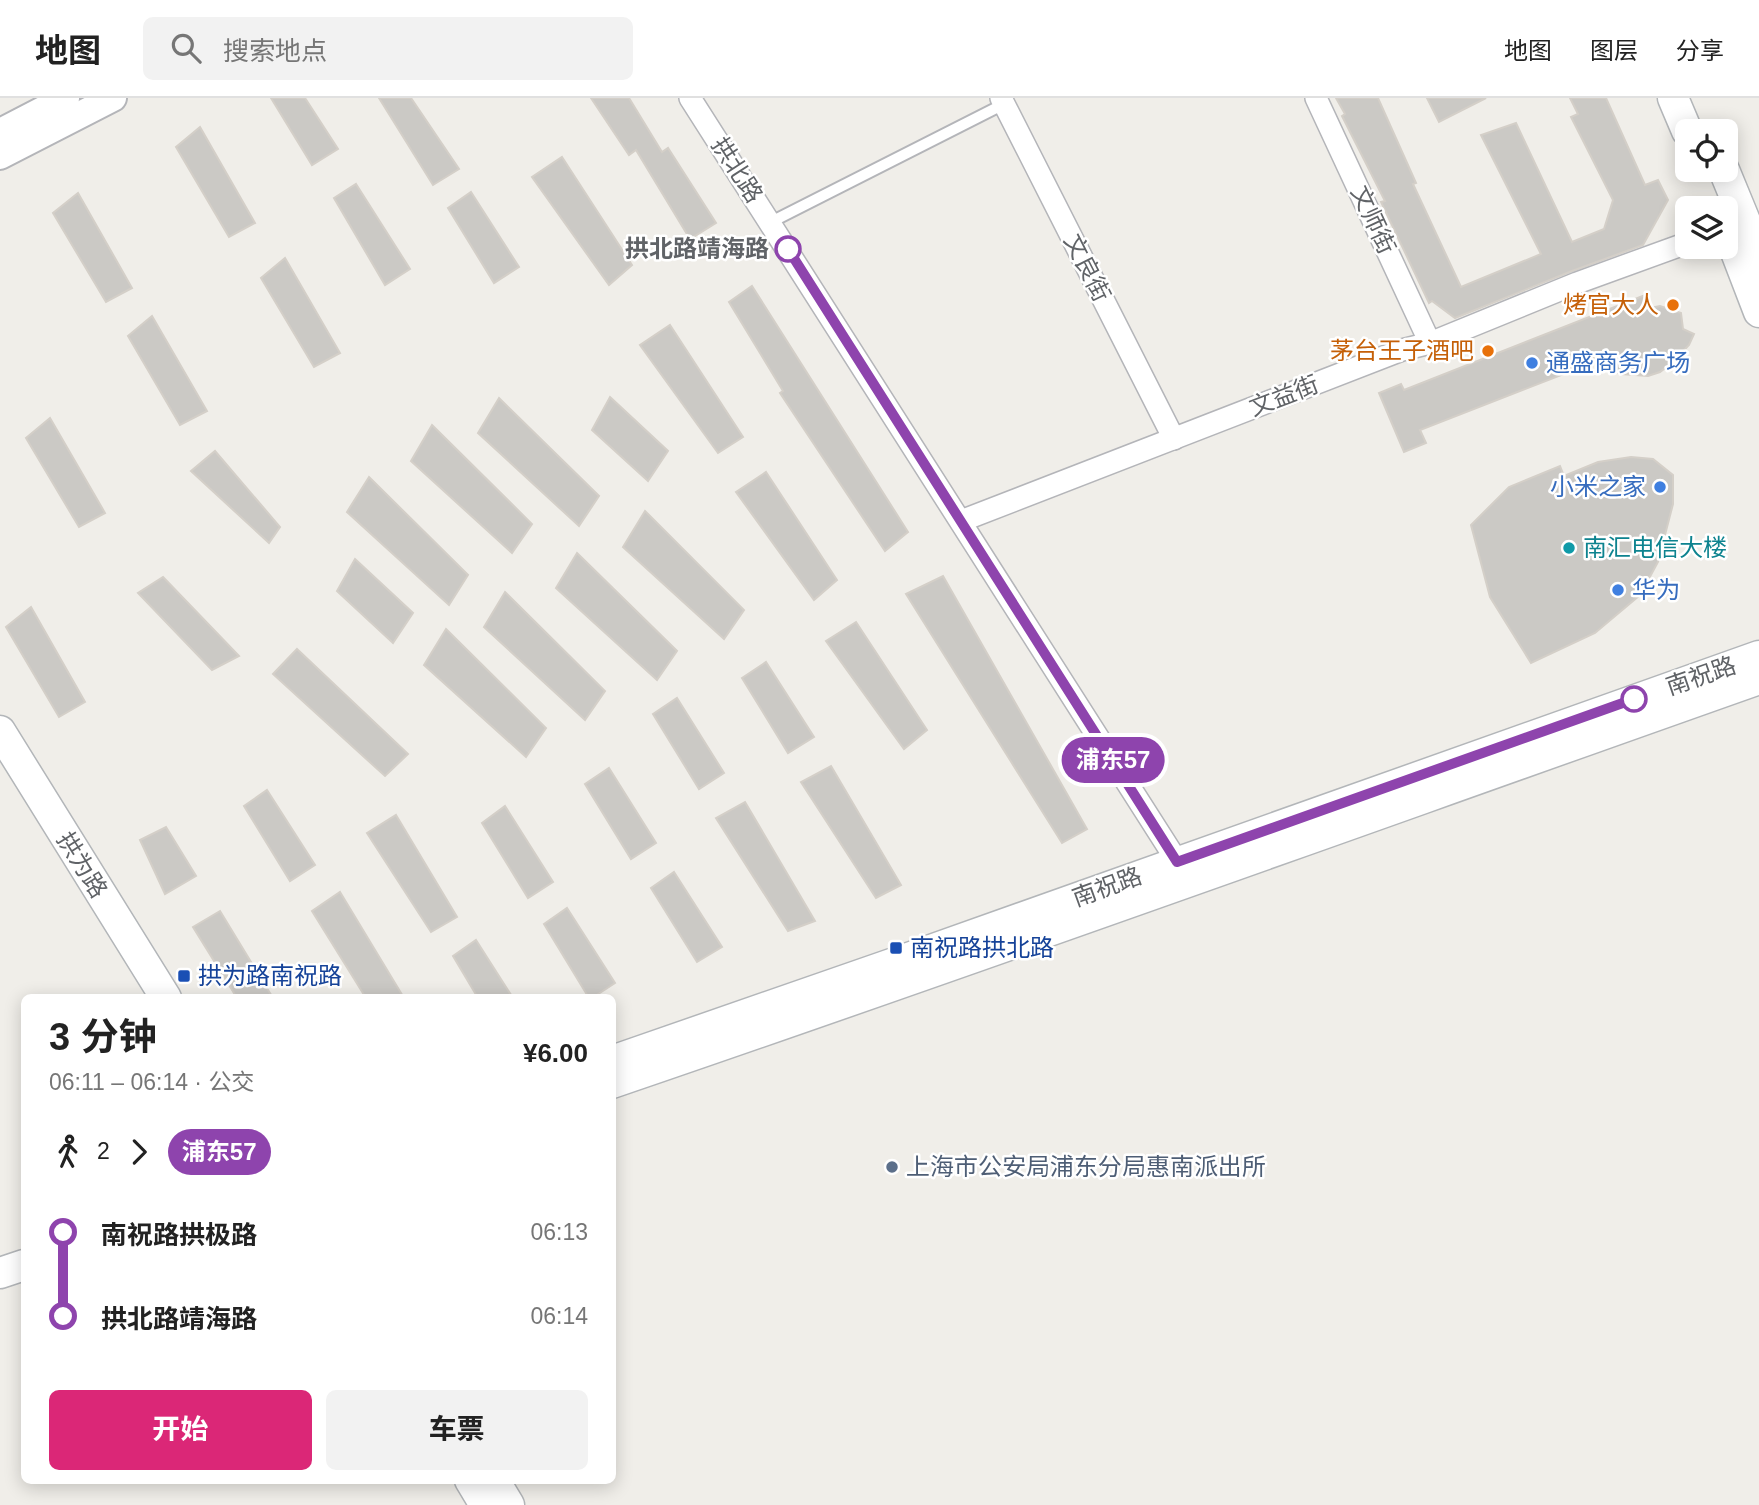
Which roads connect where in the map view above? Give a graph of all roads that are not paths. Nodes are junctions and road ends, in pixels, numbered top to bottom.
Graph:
1 (66, 98) edge
2 (113, 98) edge
3 (690, 98) edge
4 (1316, 98) edge
5 (1673, 98) edge
6 (1695, 98) edge
7 (1007, 100) edge
8 (1682, 119) edge
9 (1703, 119) edge
10 (0, 132) edge
11 (0, 156) edge
12 (771, 222) junction
13 (1675, 247) edge
14 (1738, 250) edge
15 (1759, 313) edge
16 (1430, 343) junction
17 (1174, 439) junction
18 (961, 521) junction
19 (1759, 656) edge
20 (1759, 679) edge
21 (0, 731) edge
22 (1183, 871) junction
23 (164, 994) edge
24 (616, 1060) edge
25 (616, 1082) edge
26 (21, 1266) edge
27 (0, 1273) edge
28 (21, 1288) edge
29 (0, 1295) edge
30 (472, 1484) edge
31 (496, 1484) edge
32 (485, 1505) edge
33 (509, 1505) edge

1 - 10 street
2 - 11 street
3 - 12 street, 拱北路
4 - 16 street, 文师街
5 - 8 main road
6 - 9 main road
7 - 12 lane
7 - 17 street, 文良街
12 - 18 street, 拱北路
13 - 16 street, 文益街
14 - 15 main road
16 - 17 street, 文益街
17 - 18 street, 文益街
18 - 22 street, 拱北路
19 - 22 main road, 南祝路
20 - 22 main road, 南祝路
21 - 23 main road, 拱为路
22 - 24 main road, 南祝路
22 - 25 main road, 南祝路
26 - 27 main road
28 - 29 main road
30 - 32 main road
31 - 33 main road

